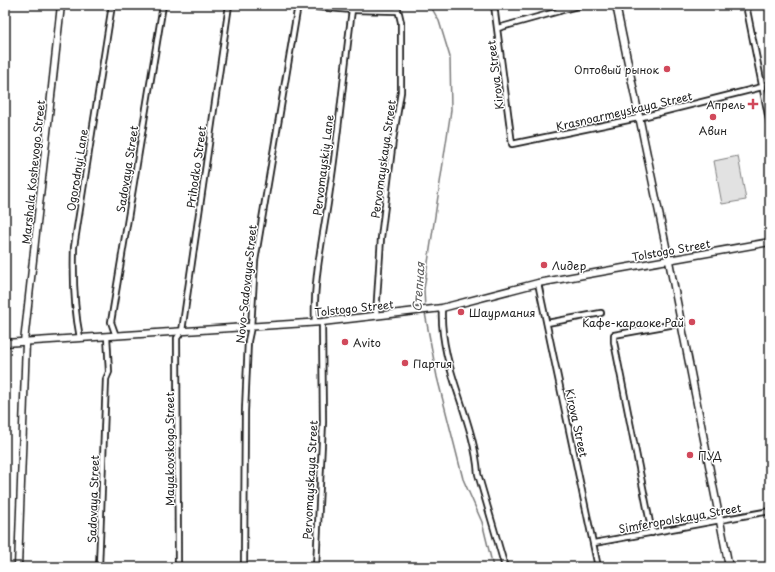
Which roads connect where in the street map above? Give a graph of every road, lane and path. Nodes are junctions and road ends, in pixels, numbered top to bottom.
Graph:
1 (61, 5) edge
2 (112, 5) edge
3 (163, 5) edge
4 (229, 5) edge
5 (296, 5) edge
6 (397, 5) edge
7 (494, 5) edge
8 (558, 5) edge
9 (582, 5) edge
10 (616, 5) edge
11 (746, 5) edge
12 (352, 10) junction
13 (398, 10) junction
14 (559, 11) junction
15 (498, 28) junction
16 (762, 87) junction
17 (638, 118) junction
18 (770, 125) edge
19 (512, 144) joint
20 (770, 242) edge
21 (670, 261) junction
22 (538, 283) junction
23 (440, 308) junction
24 (601, 313) dead end
25 (376, 315) junction
26 (318, 322) junction
27 (547, 323) junction
28 (682, 323) junction
29 (251, 327) junction
30 (182, 331) junction
31 (107, 336) junction
32 (116, 336) junction
33 (80, 338) junction
34 (25, 342) junction
35 (5, 343) edge
36 (770, 511) edge
37 (720, 521) junction
38 (652, 533) junction
39 (594, 543) junction
40 (18, 567) edge
41 (99, 567) edge
42 (178, 567) edge
43 (244, 567) edge
44 (316, 567) edge
45 (505, 567) edge
46 (598, 567) edge
47 (729, 567) edge

1 - 34 main road, Marshala Koshevogo Street
2 - 33 street, Ogorodnyi Lane
3 - 32 street, Sadovaya Street
4 - 30 street, Prihodko Street
5 - 12 street
5 - 29 street, Novo-Sadovaya Street
6 - 13 street, Pervomayskaya Street
7 - 15 street, Kirova Street
8 - 14 street
9 - 14 street
10 - 17 main road
11 - 16 street
12 - 13 street
12 - 26 street, Pervomayskiy Lane
13 - 25 street, Pervomayskaya Street
14 - 15 street
15 - 19 street, Kirova Street
16 - 17 street, Krasnoarmeyskaya Street
16 - 18 street
17 - 19 street, Krasnoarmeyskaya Street
17 - 21 main road
20 - 21 main road, Tolstogo Street
21 - 22 main road, Tolstogo Street
21 - 28 main road
22 - 23 main road, Tolstogo Street
22 - 27 street, Kirova Street
23 - 25 main road, Tolstogo Street
23 - 45 street
24 - 27 street
25 - 26 main road, Tolstogo Street
26 - 29 main road, Tolstogo Street
26 - 44 street, Pervomayskaya Street
27 - 39 street, Kirova Street
28 - 37 main road
28 - 38 street
29 - 30 main road, Tolstogo Street
29 - 43 street, Novo-Sadovaya Street
30 - 32 main road, Tolstogo Street
30 - 42 street, Mayakovskogo Street
31 - 32 main road, Tolstogo Street
31 - 33 main road, Tolstogo Street
31 - 41 street, Sadovaya Street
33 - 34 main road, Tolstogo Street
34 - 35 main road, Tolstogo Street
34 - 40 main road, Marshala Koshevogo Street
36 - 37 street, Simferopolskaya Street
37 - 38 street, Simferopolskaya Street
37 - 47 main road
38 - 39 street, Simferopolskaya Street
39 - 46 street, Kirova Street

